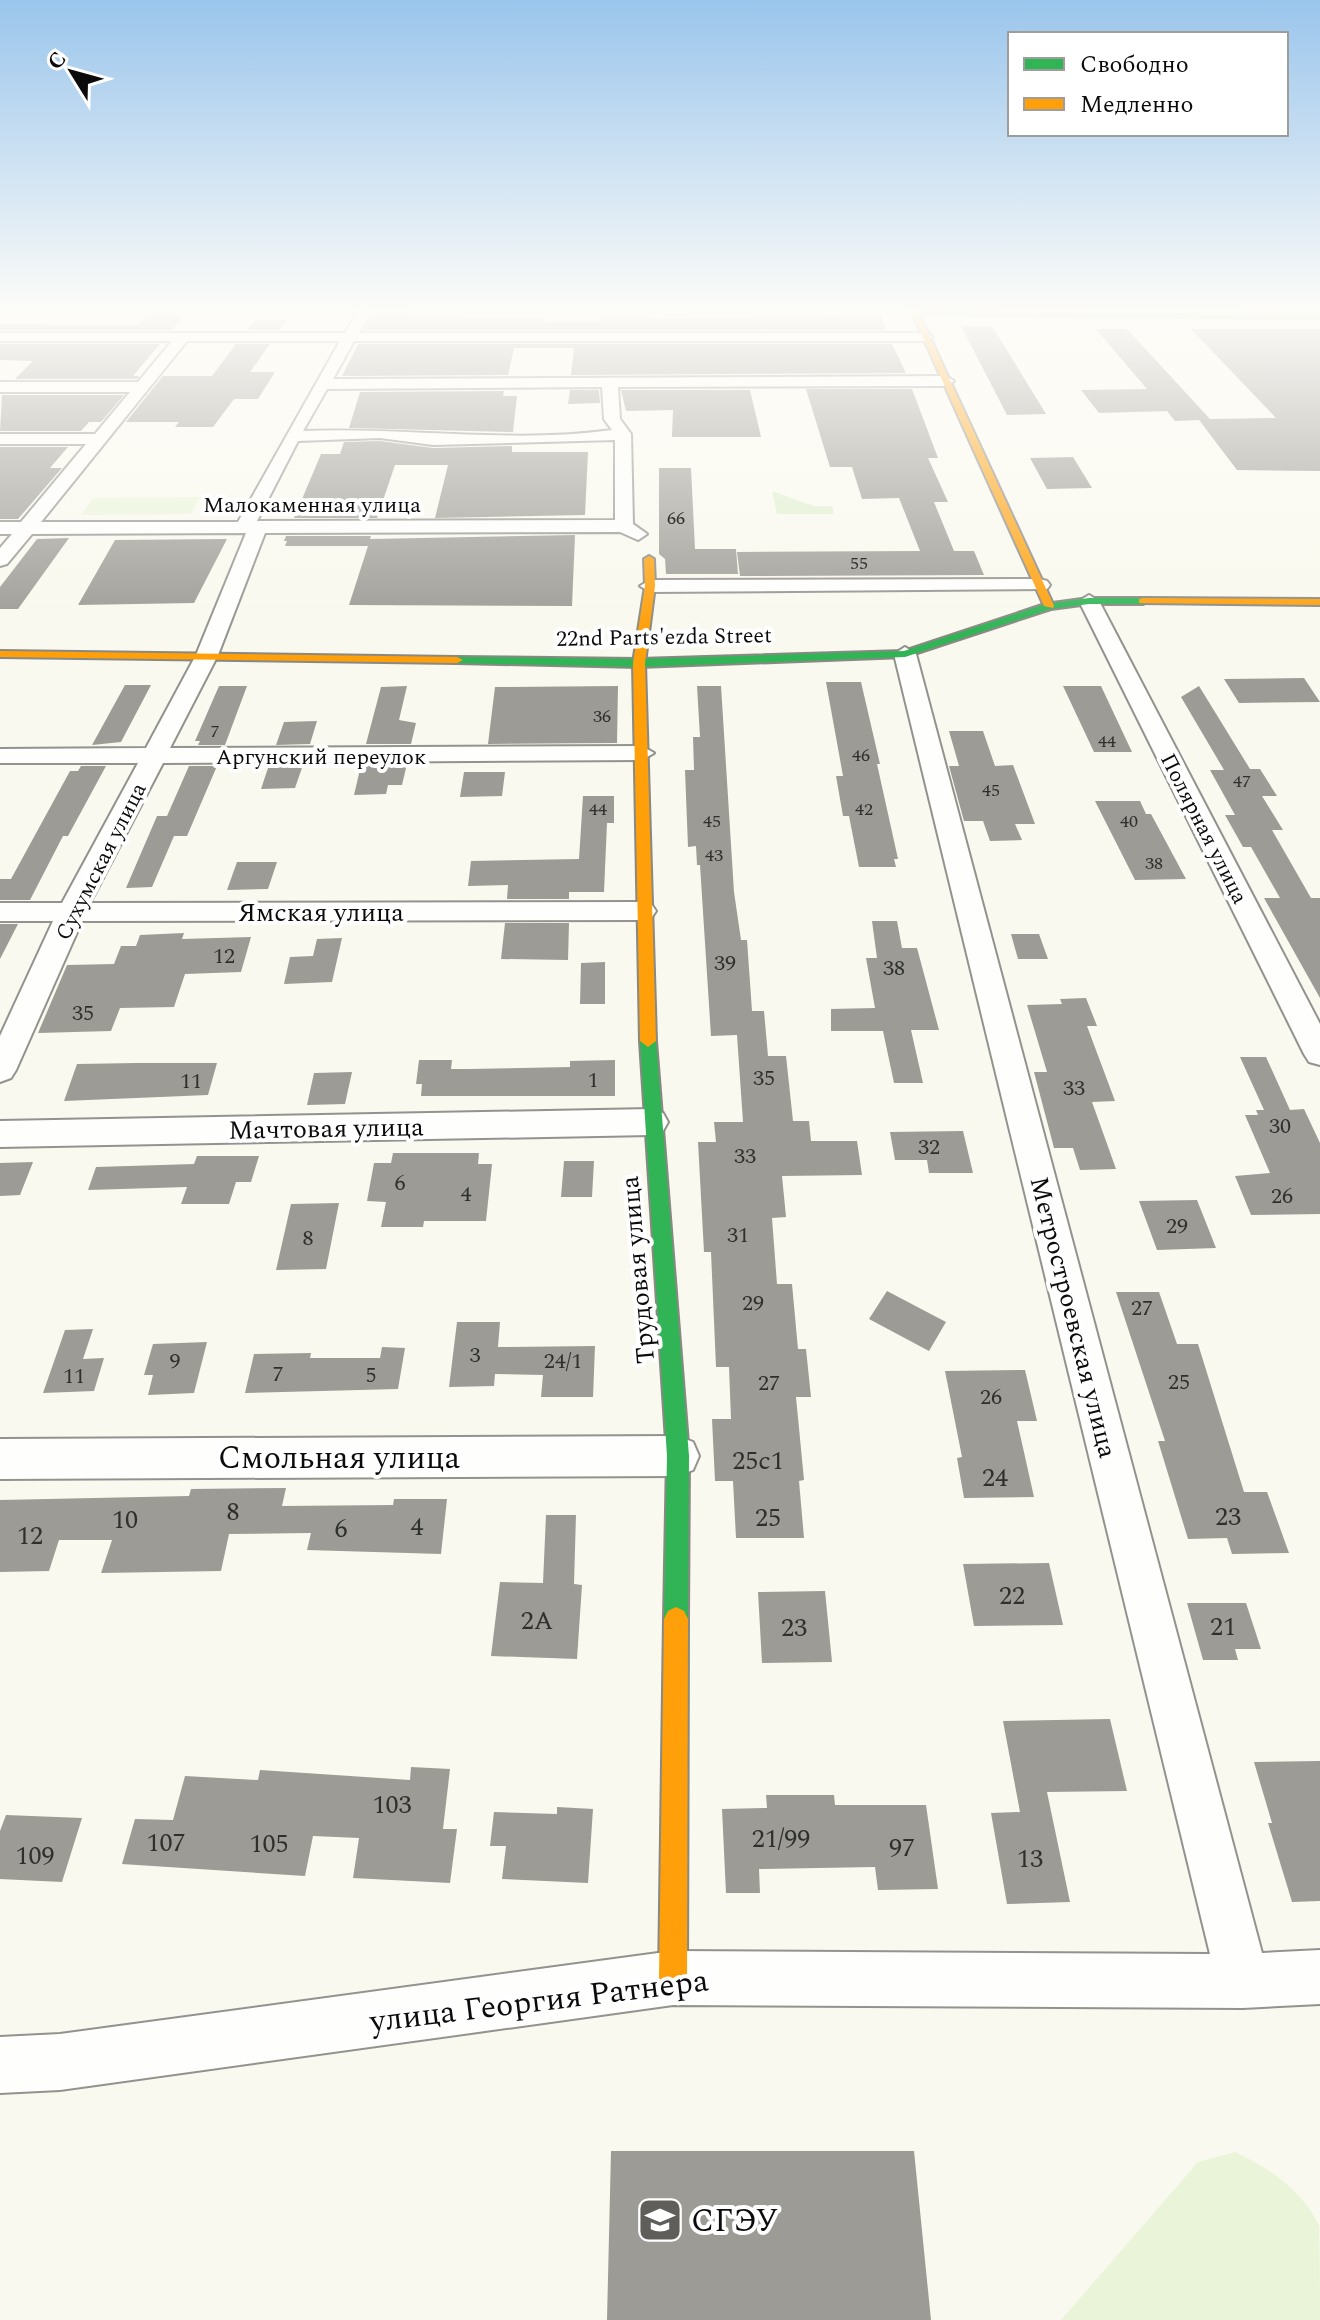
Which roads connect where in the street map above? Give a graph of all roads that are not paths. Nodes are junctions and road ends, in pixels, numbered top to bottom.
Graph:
1 (119, 417) edge
2 (302, 417) edge
3 (612, 417) edge
4 (963, 417) edge
5 (623, 434) junction
6 (292, 436) junction
7 (0, 439) edge
8 (101, 439) junction
9 (0, 528) edge
10 (27, 528) junction
11 (257, 528) junction
12 (649, 559) dead end
13 (0, 560) edge
14 (1040, 585) junction
15 (650, 586) junction
16 (1089, 601) junction
17 (1320, 602) edge
18 (1049, 606) junction
19 (0, 654) edge
20 (905, 654) junction
21 (207, 655) junction
22 (639, 663) junction
23 (642, 753) junction
24 (0, 756) edge
25 (154, 757) junction
26 (642, 911) junction
27 (0, 912) edge
28 (71, 913) junction
29 (1320, 1054) edge
30 (0, 1070) edge
31 (651, 1122) junction
32 (0, 1134) edge
33 (678, 1456) junction
34 (0, 1459) edge
35 (1320, 1977) edge
36 (673, 1978) junction
37 (1243, 1981) junction
38 (0, 2065) edge

1 - 8 street
2 - 6 street
3 - 5 street
4 - 14 street
5 - 6 street
5 - 11 street, Малокаменная улица
6 - 11 street, Сухумская улица
7 - 8 street
8 - 10 street
9 - 10 street, Малокаменная улица
10 - 11 street, Малокаменная улица
10 - 13 street
11 - 21 street, Сухумская улица
12 - 15 street, Трудовая улица
14 - 15 street
14 - 18 street
15 - 22 street, Трудовая улица
16 - 17 street, 22nd Parts'ezda Street
16 - 18 street, 22nd Parts'ezda Street
16 - 29 street, Полярная улица
18 - 20 street, 22nd Parts'ezda Street
19 - 21 street, 22nd Parts'ezda Street
20 - 22 street, 22nd Parts'ezda Street
20 - 37 street, Метростроевская улица
21 - 22 street, 22nd Parts'ezda Street
21 - 25 street, Сухумская улица
22 - 23 street, Трудовая улица
23 - 25 street, Аргунский переулок
23 - 26 street, Трудовая улица
24 - 25 street, Аргунский переулок
25 - 28 street, Сухумская улица
26 - 28 street, Ямская улица
26 - 31 street, Трудовая улица
27 - 28 street, Ямская улица
28 - 30 street, Сухумская улица
31 - 32 street, Мачтовая улица
31 - 33 street, Трудовая улица
33 - 34 street, Смольная улица
33 - 36 street, Трудовая улица
35 - 37 street, улица Георгия Ратнера
36 - 37 street, улица Георгия Ратнера
36 - 38 street, улица Георгия Ратнера

